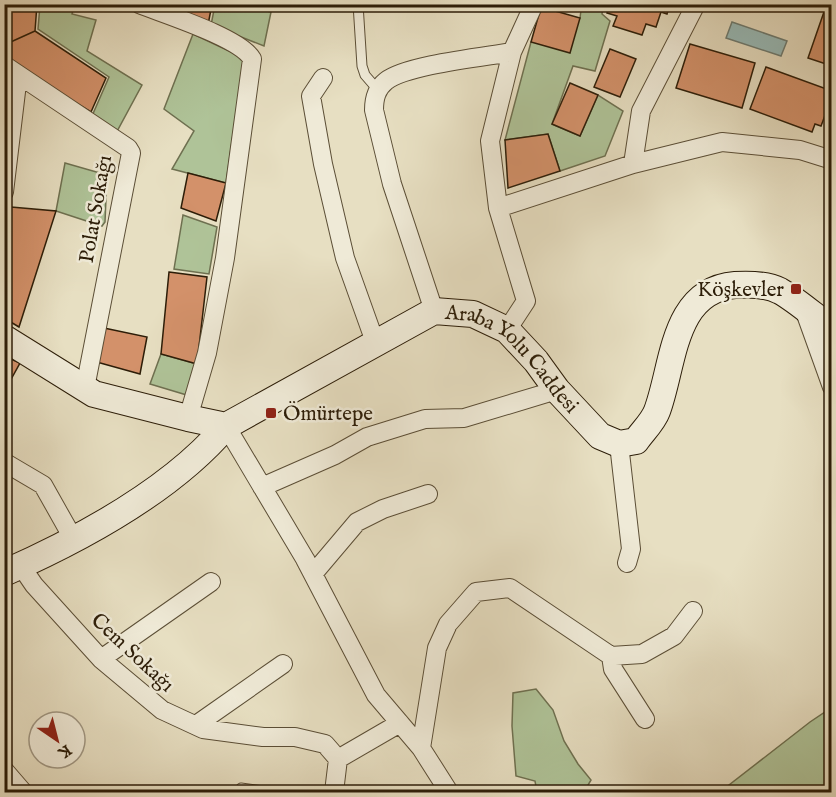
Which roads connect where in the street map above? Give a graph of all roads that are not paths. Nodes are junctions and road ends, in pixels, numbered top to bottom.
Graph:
1 (139, 4) edge
2 (358, 4) edge
3 (534, 4) edge
4 (696, 4) edge
5 (512, 52) junction
6 (11, 70) edge
7 (323, 78) dead end
8 (378, 90) junction
9 (10, 104) edge
10 (831, 160) edge
11 (633, 164) junction
12 (4, 192) edge
13 (498, 208) junction
14 (804, 309) junction
15 (435, 311) junction
16 (831, 329) edge
17 (507, 330) junction
18 (4, 338) edge
19 (375, 342) junction
20 (831, 387) edge
21 (85, 388) junction
22 (557, 390) junction
23 (188, 418) junction
24 (226, 426) junction
25 (619, 444) junction
26 (4, 462) edge
27 (262, 487) junction
28 (428, 494) dead end
29 (74, 540) junction
30 (627, 563) dead end
31 (13, 569) edge
32 (313, 574) junction
33 (211, 582) dead end
34 (693, 611) dead end
35 (611, 656) junction
36 (101, 658) junction
37 (283, 664) dead end
38 (645, 719) dead end
39 (400, 723) junction
40 (196, 725) junction
41 (421, 748) junction
42 (338, 759) junction
43 (4, 770) edge
44 (241, 788) dead end
45 (23, 792) edge
46 (271, 792) edge
47 (334, 792) edge
48 (448, 792) edge

1 - 23 street
2 - 8 lane
3 - 5 street
4 - 11 street
5 - 8 street
5 - 13 street
6 - 9 street
6 - 21 street, Polat Sokağı
7 - 19 street
8 - 15 street
9 - 12 street
10 - 11 street
11 - 13 street
13 - 17 street
14 - 16 street
14 - 20 street
14 - 25 street
15 - 17 street, Araba Yolu Caddesi
15 - 19 street, Araba Yolu Caddesi
17 - 22 street, Araba Yolu Caddesi
18 - 21 street
19 - 24 street, Araba Yolu Caddesi
21 - 23 street
22 - 25 street, Araba Yolu Caddesi
22 - 27 street
23 - 24 street
24 - 27 street
24 - 29 street, Araba Yolu Caddesi
25 - 30 street
26 - 29 street
27 - 32 street
28 - 32 street
29 - 31 street, Araba Yolu Caddesi
31 - 36 street, Cem Sokağı
32 - 39 street
33 - 36 street
34 - 35 street
35 - 38 street
35 - 41 street
36 - 40 street, Cem Sokağı
37 - 40 street
39 - 41 street
39 - 42 street
40 - 42 street, Cem Sokağı
41 - 48 street
42 - 47 street
43 - 45 street
44 - 46 lane

